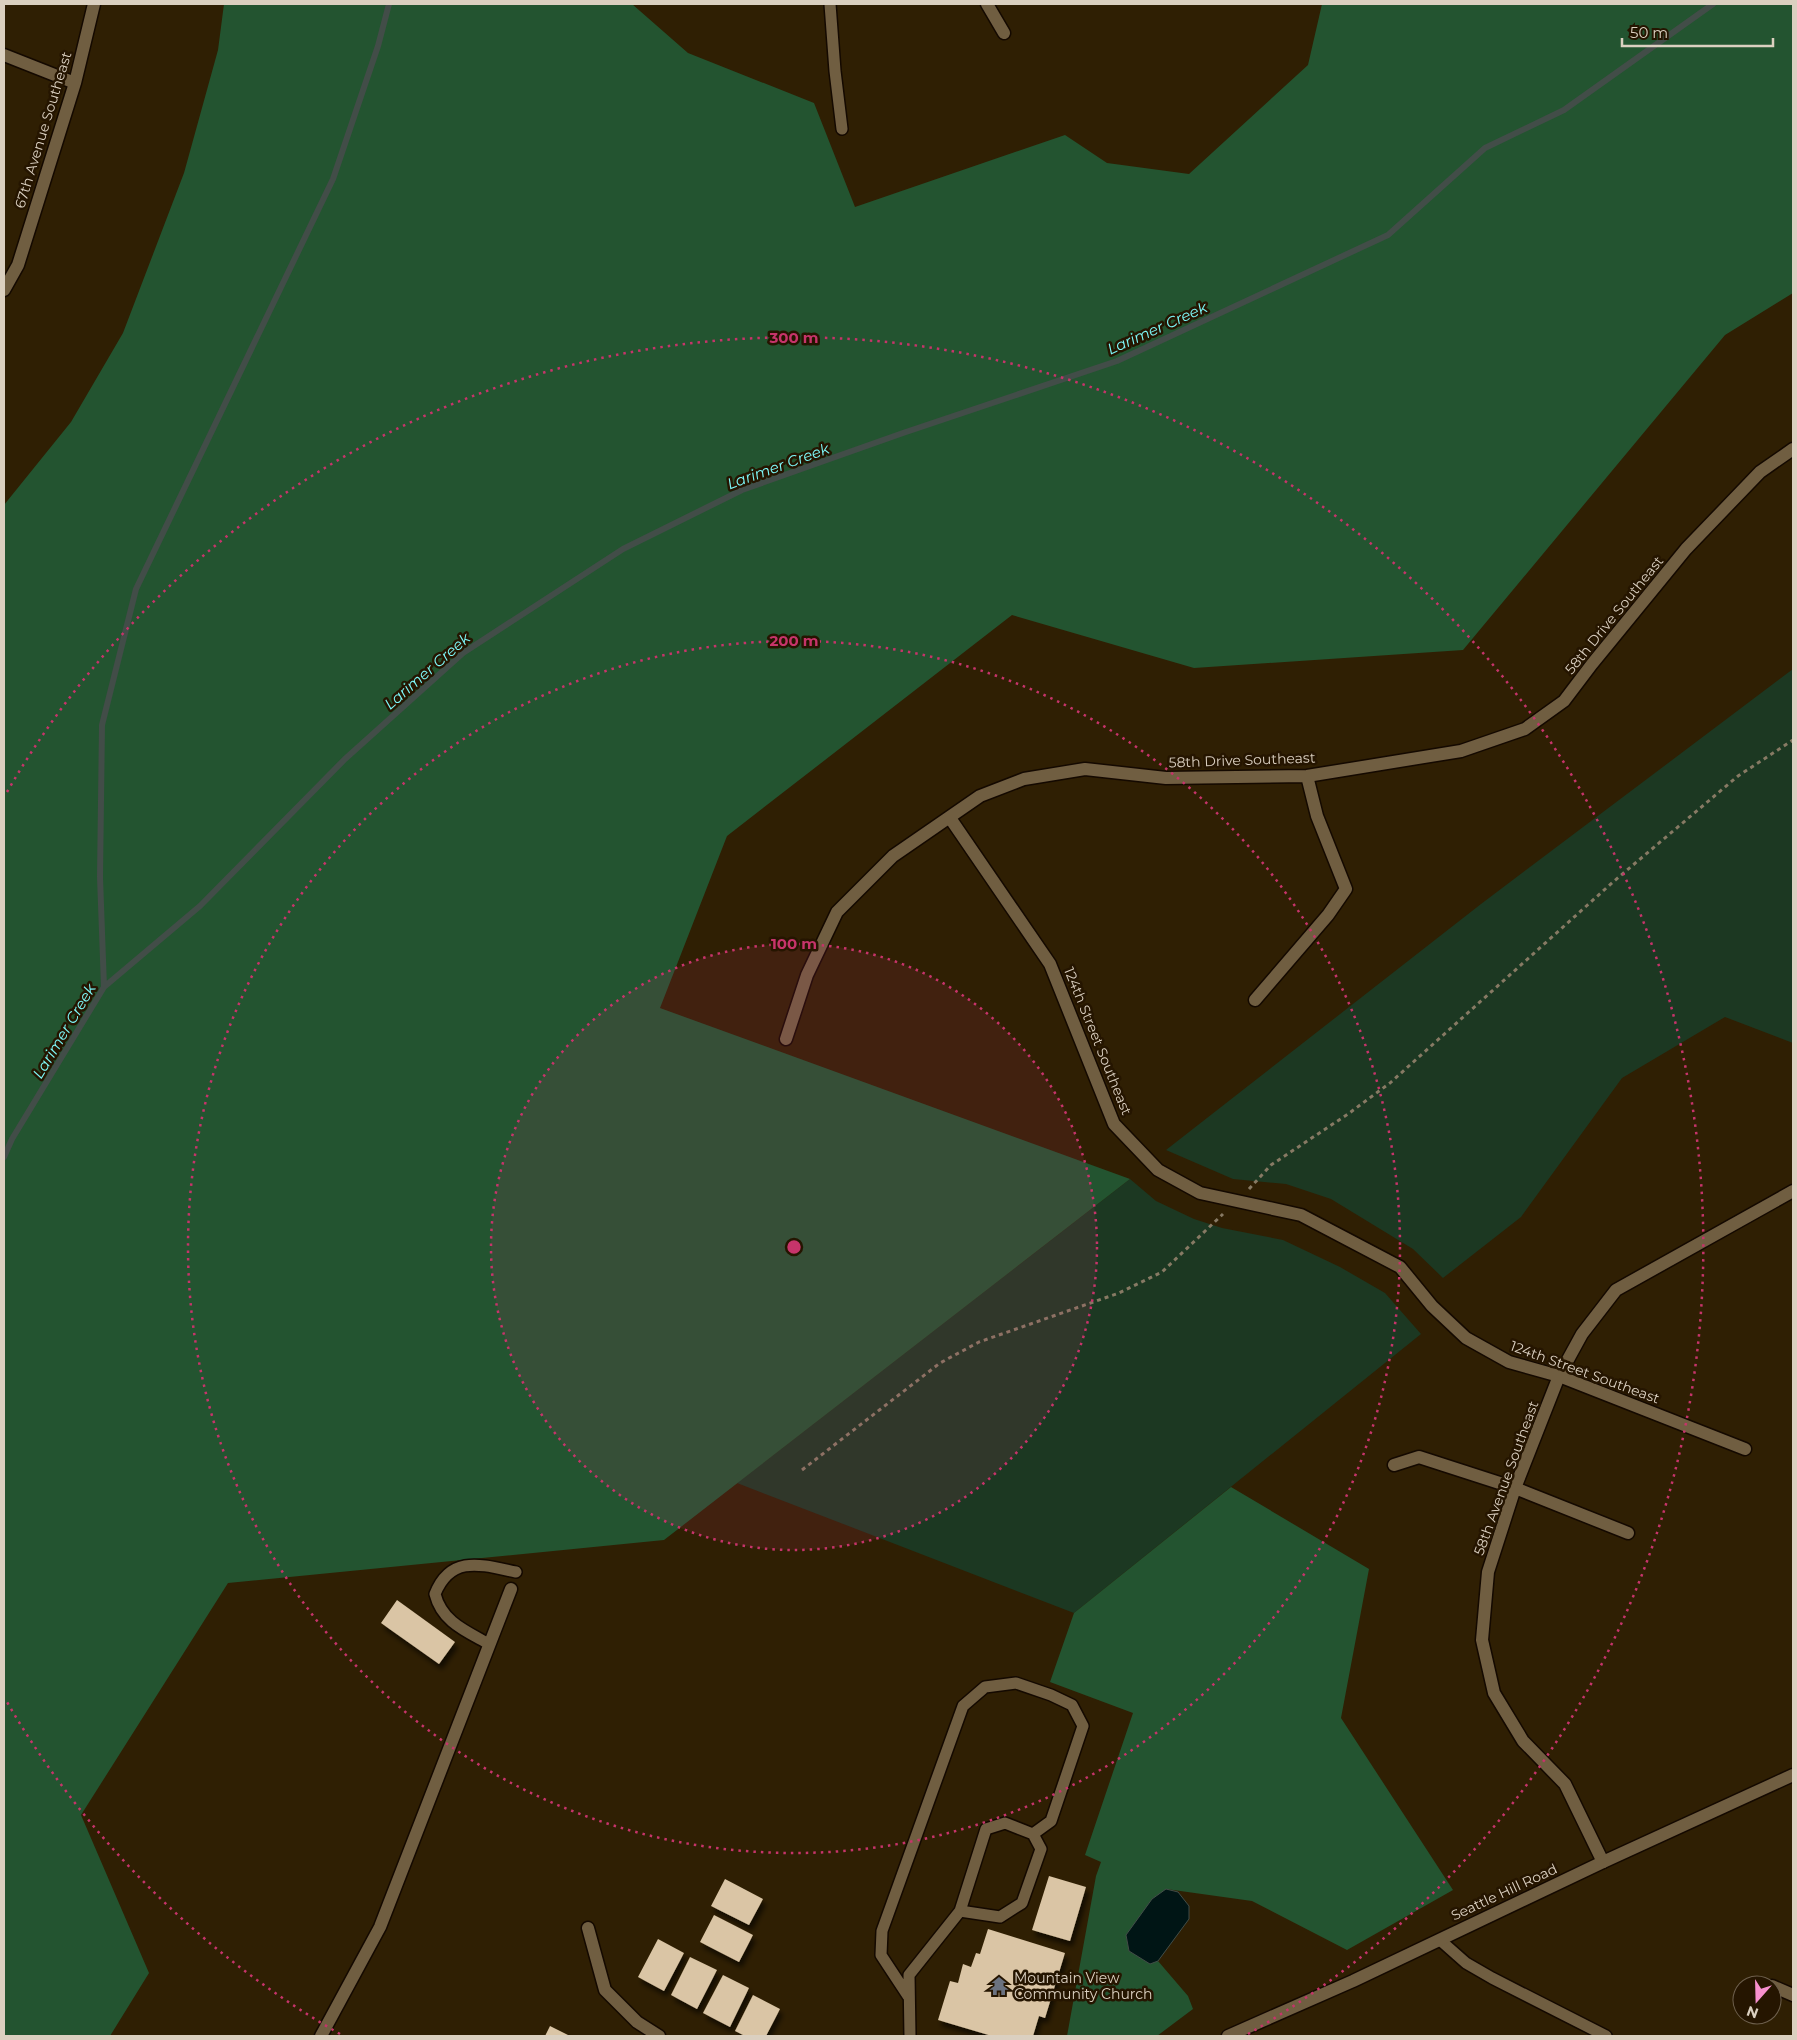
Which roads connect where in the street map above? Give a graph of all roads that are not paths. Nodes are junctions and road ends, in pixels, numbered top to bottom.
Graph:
1 (94, 4) edge
2 (830, 4) edge
3 (987, 4) edge
4 (1004, 33) dead end
5 (4, 55) edge
6 (75, 83) junction
7 (842, 129) dead end
8 (4, 290) edge
9 (1793, 449) edge
10 (1306, 776) junction
11 (950, 818) junction
12 (1255, 1000) dead end
13 (786, 1039) dead end
14 (1793, 1191) edge
15 (1559, 1376) junction
16 (1745, 1449) dead end
17 (1394, 1465) dead end
18 (1515, 1488) junction
19 (1628, 1533) dead end
20 (516, 1572) dead end
21 (511, 1589) dead end
22 (489, 1644) junction
23 (1793, 1775) edge
24 (1033, 1834) junction
25 (1603, 1862) junction
26 (960, 1911) junction
27 (588, 1928) dead end
28 (1440, 1940) junction
29 (908, 1996) junction
30 (1244, 2033) edge
31 (321, 2036) edge
32 (659, 2036) edge
33 (910, 2036) edge
34 (1228, 2036) edge
35 (1606, 2036) edge

1 - 6 street, 67th Avenue Southeast
2 - 7 lane
3 - 4 street
5 - 6 street
6 - 8 street, 67th Avenue Southeast
9 - 10 street, 58th Drive Southeast
10 - 11 street, 58th Drive Southeast
10 - 12 street
11 - 13 street, 58th Drive Southeast
11 - 15 street, 124th Street Southeast
14 - 15 street, 58th Avenue Southeast
15 - 16 street, 124th Street Southeast
15 - 18 street, 58th Avenue Southeast
17 - 18 street
18 - 19 street
18 - 25 street, 58th Avenue Southeast
20 - 22 lane
21 - 22 street
22 - 31 street
23 - 25 street, Seattle Hill Road
24 - 26 lane
24 - 26 lane
24 - 29 lane
25 - 28 street, Seattle Hill Road
26 - 29 lane
27 - 32 street
28 - 30 street, Seattle Hill Road
28 - 35 lane
29 - 33 lane
30 - 34 street, Seattle Hill Road

